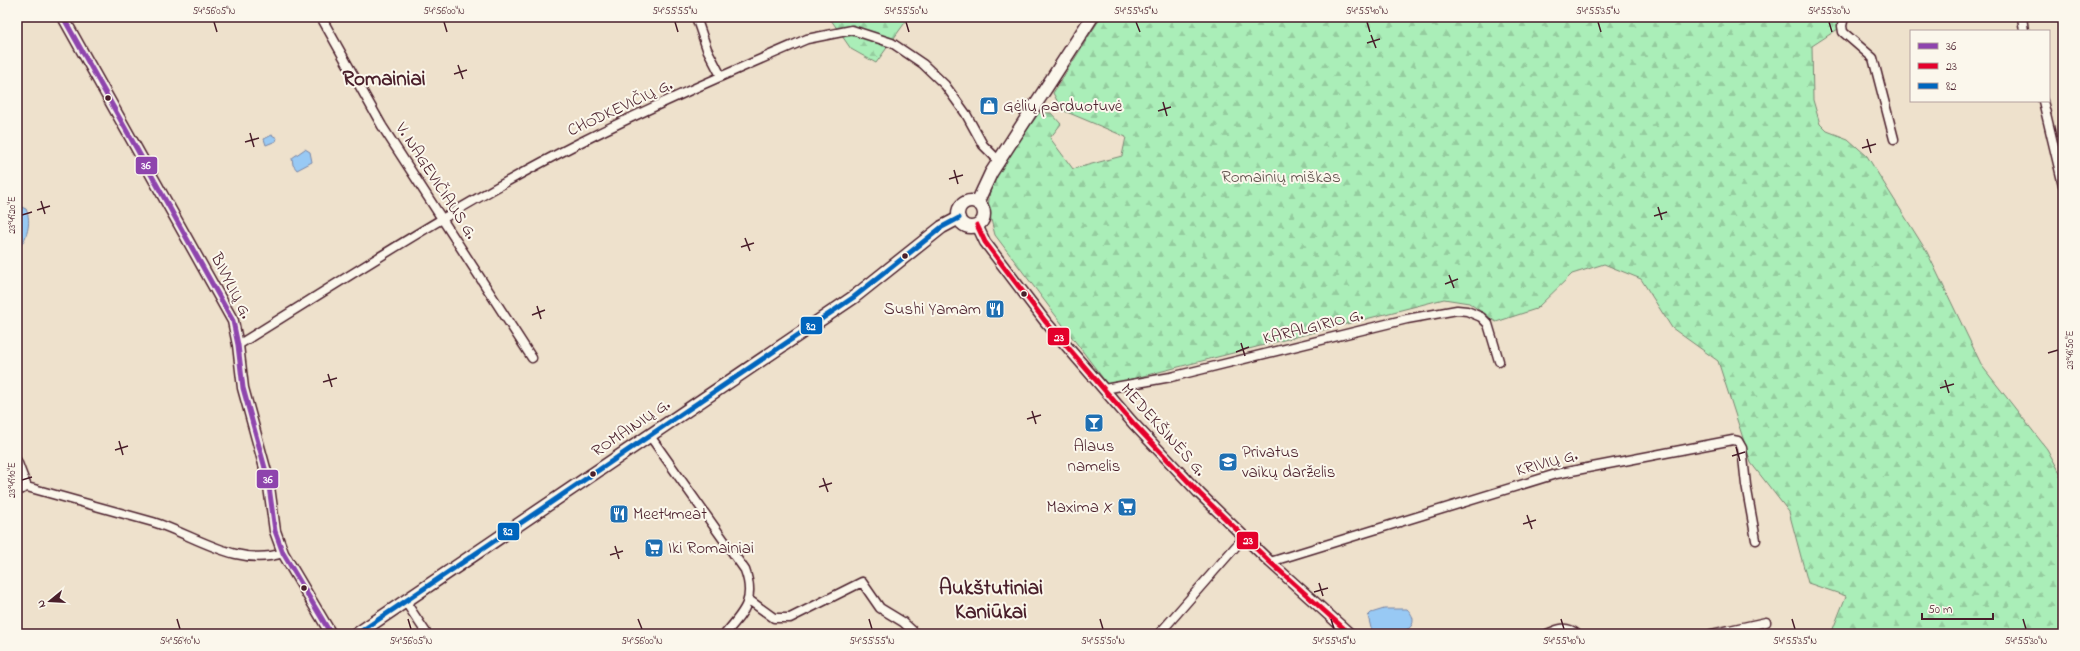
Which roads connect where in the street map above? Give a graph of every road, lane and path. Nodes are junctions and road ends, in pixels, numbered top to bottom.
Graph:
1 (63, 17) edge
2 (322, 17) edge
3 (696, 17) edge
4 (1092, 17) edge
5 (1844, 17) edge
6 (2022, 17) edge
7 (2024, 30) edge
8 (721, 76) junction
9 (2043, 102) edge
10 (1894, 139) dead end
11 (999, 161) junction
12 (2063, 185) edge
13 (977, 203) junction
14 (442, 218) junction
15 (959, 218) junction
16 (977, 225) junction
17 (238, 345) junction
18 (532, 358) dead end
19 (1498, 361) dead end
20 (1104, 389) junction
21 (650, 436) junction
22 (17, 461) edge
23 (27, 487) junction
24 (17, 491) edge
25 (1244, 537) junction
26 (1756, 540) dead end
27 (283, 553) junction
28 (1270, 562) junction
29 (748, 600) junction
30 (405, 601) junction
31 (1766, 622) dead end
32 (331, 634) edge
33 (357, 634) edge
34 (427, 634) edge
35 (725, 634) edge
36 (916, 634) edge
37 (1159, 634) edge
38 (1350, 634) edge
39 (1546, 634) edge
40 (1577, 634) edge
41 (1711, 634) edge

1 - 17 street, BIVYLIŲ G.
2 - 14 street, V. NAGEVIČIAUS G.
3 - 8 street
4 - 11 main road
5 - 10 street
6 - 7 street
8 - 11 street, CHODKEVIČIŲ G.
8 - 14 street, CHODKEVIČIŲ G.
9 - 12 street
11 - 13 main road
13 - 15 main road
13 - 16 main road
14 - 17 street, CHODKEVIČIŲ G.
14 - 18 street, V. NAGEVIČIAUS G.
15 - 16 main road
15 - 21 main road, ROMAINIŲ G.
16 - 20 street, MEDEKŠINĖS G.
17 - 27 street, BIVYLIŲ G.
19 - 20 street, KARALGIRIO G.
20 - 25 street, MEDEKŠINĖS G.
21 - 29 street
21 - 30 main road, ROMAINIŲ G.
22 - 23 street
23 - 24 street
23 - 27 street
25 - 28 street, MEDEKŠINĖS G.
25 - 37 street
26 - 28 street, KRIVIŲ G.
27 - 32 street, BIVYLIŲ G.
28 - 38 street, MEDEKŠINĖS G.
29 - 35 street
29 - 36 street
30 - 33 main road, ROMAINIŲ G.
30 - 34 street
31 - 41 street
39 - 40 street

